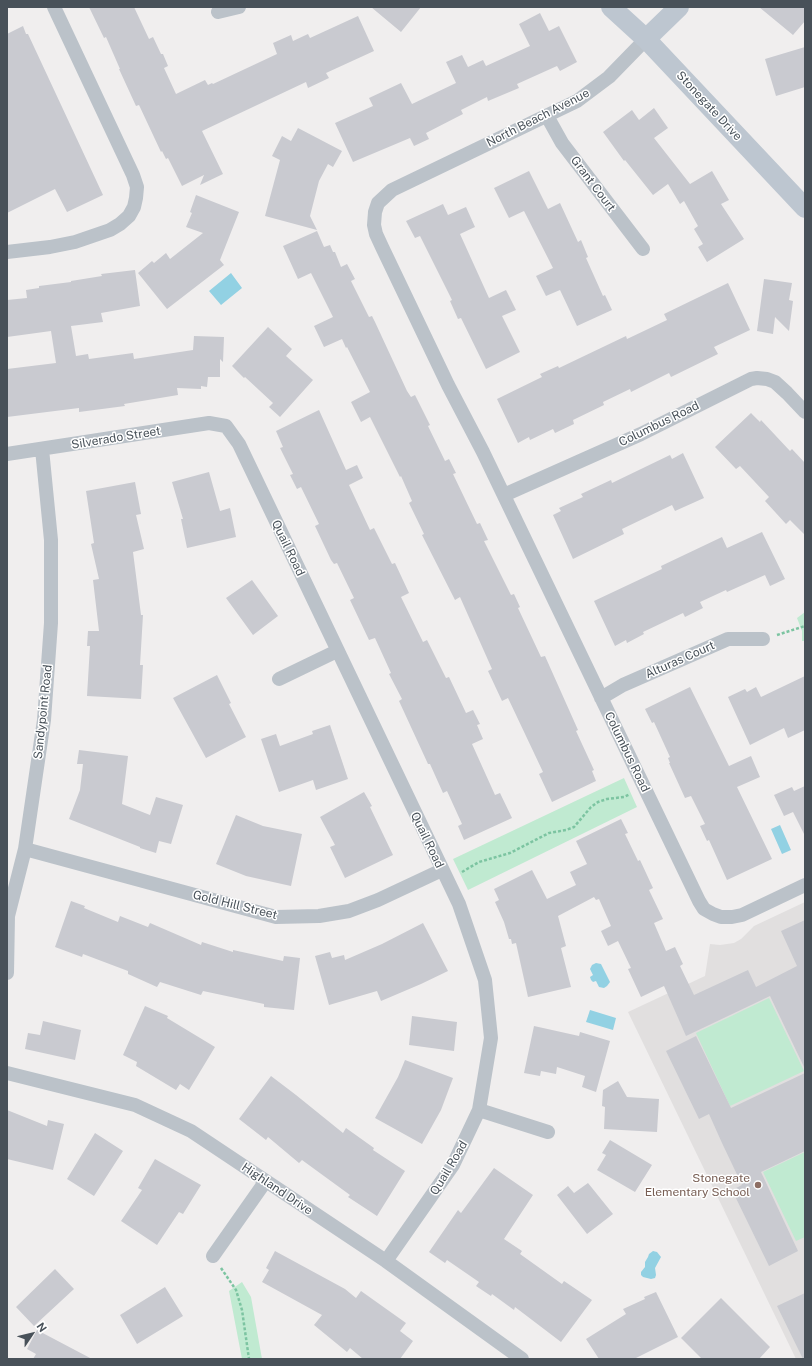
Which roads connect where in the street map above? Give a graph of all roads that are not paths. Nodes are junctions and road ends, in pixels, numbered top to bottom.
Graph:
1 (54, 7) edge
2 (239, 7) edge
3 (611, 7) edge
4 (679, 7) edge
5 (218, 12) dead end
6 (646, 39) junction
7 (546, 116) junction
8 (378, 203) joint
9 (805, 208) edge
10 (643, 249) dead end
11 (7, 252) edge
12 (805, 412) edge
13 (226, 426) joint
14 (42, 449) junction
15 (7, 454) edge
16 (504, 495) junction
17 (763, 639) road end
18 (337, 651) junction
19 (279, 679) dead end
20 (601, 698) junction
21 (25, 849) junction
22 (444, 875) junction
23 (805, 885) edge
24 (7, 973) edge
25 (7, 1073) edge
26 (479, 1110) junction
27 (548, 1132) dead end
28 (266, 1182) junction
29 (213, 1256) road end
30 (386, 1261) junction
31 (522, 1359) edge

1 - 11 street
2 - 5 street
3 - 6 street, Stonegate Drive
4 - 6 street, North Beach Avenue
6 - 7 street, North Beach Avenue
6 - 9 street, Stonegate Drive
7 - 8 street, North Beach Avenue
7 - 10 street, Grant Court
8 - 16 street, Columbus Road
12 - 16 street, Columbus Road
13 - 14 street, Silverado Street
13 - 18 street, Quail Road
14 - 15 street, Silverado Street
14 - 21 street, Sandypoint Road
16 - 20 street, Columbus Road
17 - 20 street, Alturas Court
18 - 19 street
18 - 22 street, Quail Road
20 - 23 street, Columbus Road
21 - 22 street, Gold Hill Street
21 - 24 street, Sandypoint Road
22 - 26 street, Quail Road
25 - 28 street, Highland Drive
26 - 27 street
26 - 30 street, Quail Road
28 - 29 street
28 - 30 street, Highland Drive
30 - 31 street, Highland Drive

